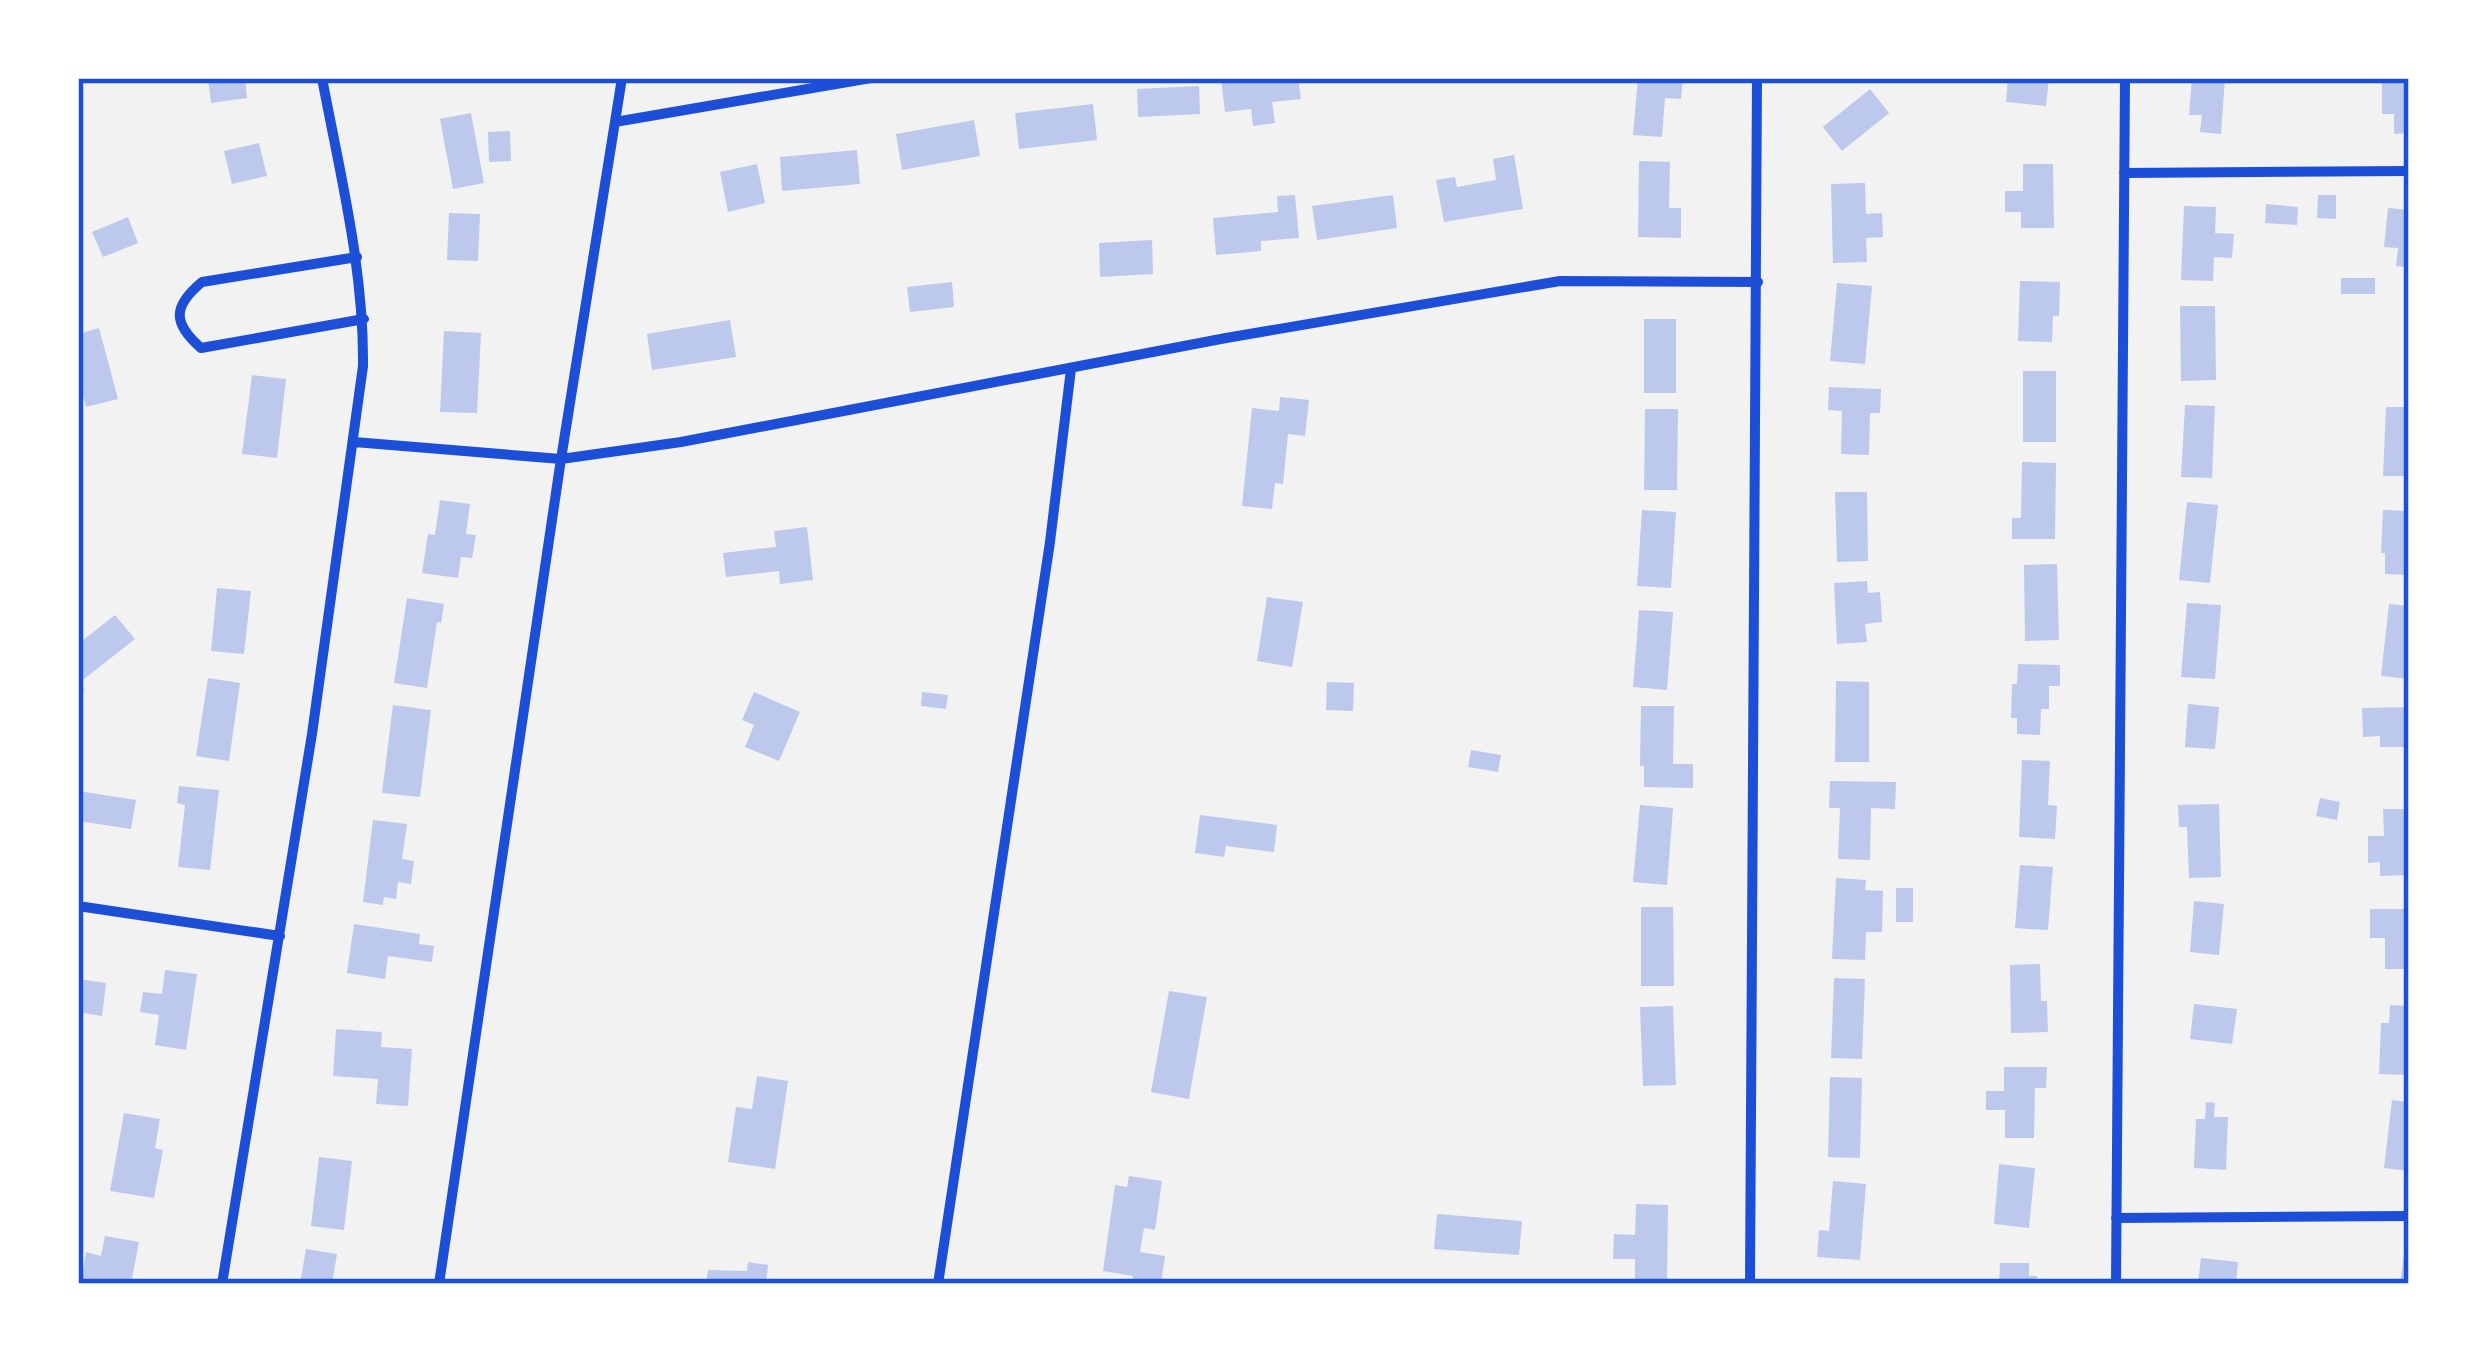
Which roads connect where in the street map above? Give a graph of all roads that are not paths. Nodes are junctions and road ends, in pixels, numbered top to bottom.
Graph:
1 (322, 78) edge
2 (622, 78) edge
3 (871, 78) edge
4 (1757, 78) edge
5 (2125, 78) edge
6 (615, 122) junction
7 (2409, 172) edge
8 (2124, 173) junction
9 (356, 257) junction
10 (1758, 282) junction
11 (364, 319) junction
12 (1071, 369) junction
13 (354, 442) junction
14 (561, 459) junction
15 (78, 906) edge
16 (280, 936) junction
17 (2409, 1216) edge
18 (2116, 1218) junction
19 (222, 1284) edge
20 (439, 1284) edge
21 (938, 1284) edge
22 (1750, 1284) edge
23 (2116, 1284) edge

1 - 9 street
2 - 6 street
3 - 6 street
4 - 10 street
5 - 8 street
6 - 14 street
7 - 8 street
8 - 18 street
9 - 11 street
9 - 11 street
10 - 12 street
10 - 22 street
11 - 13 street
12 - 14 street
12 - 21 street
13 - 14 street
13 - 16 street
14 - 20 street
15 - 16 street
16 - 19 street
17 - 18 street
18 - 23 street

